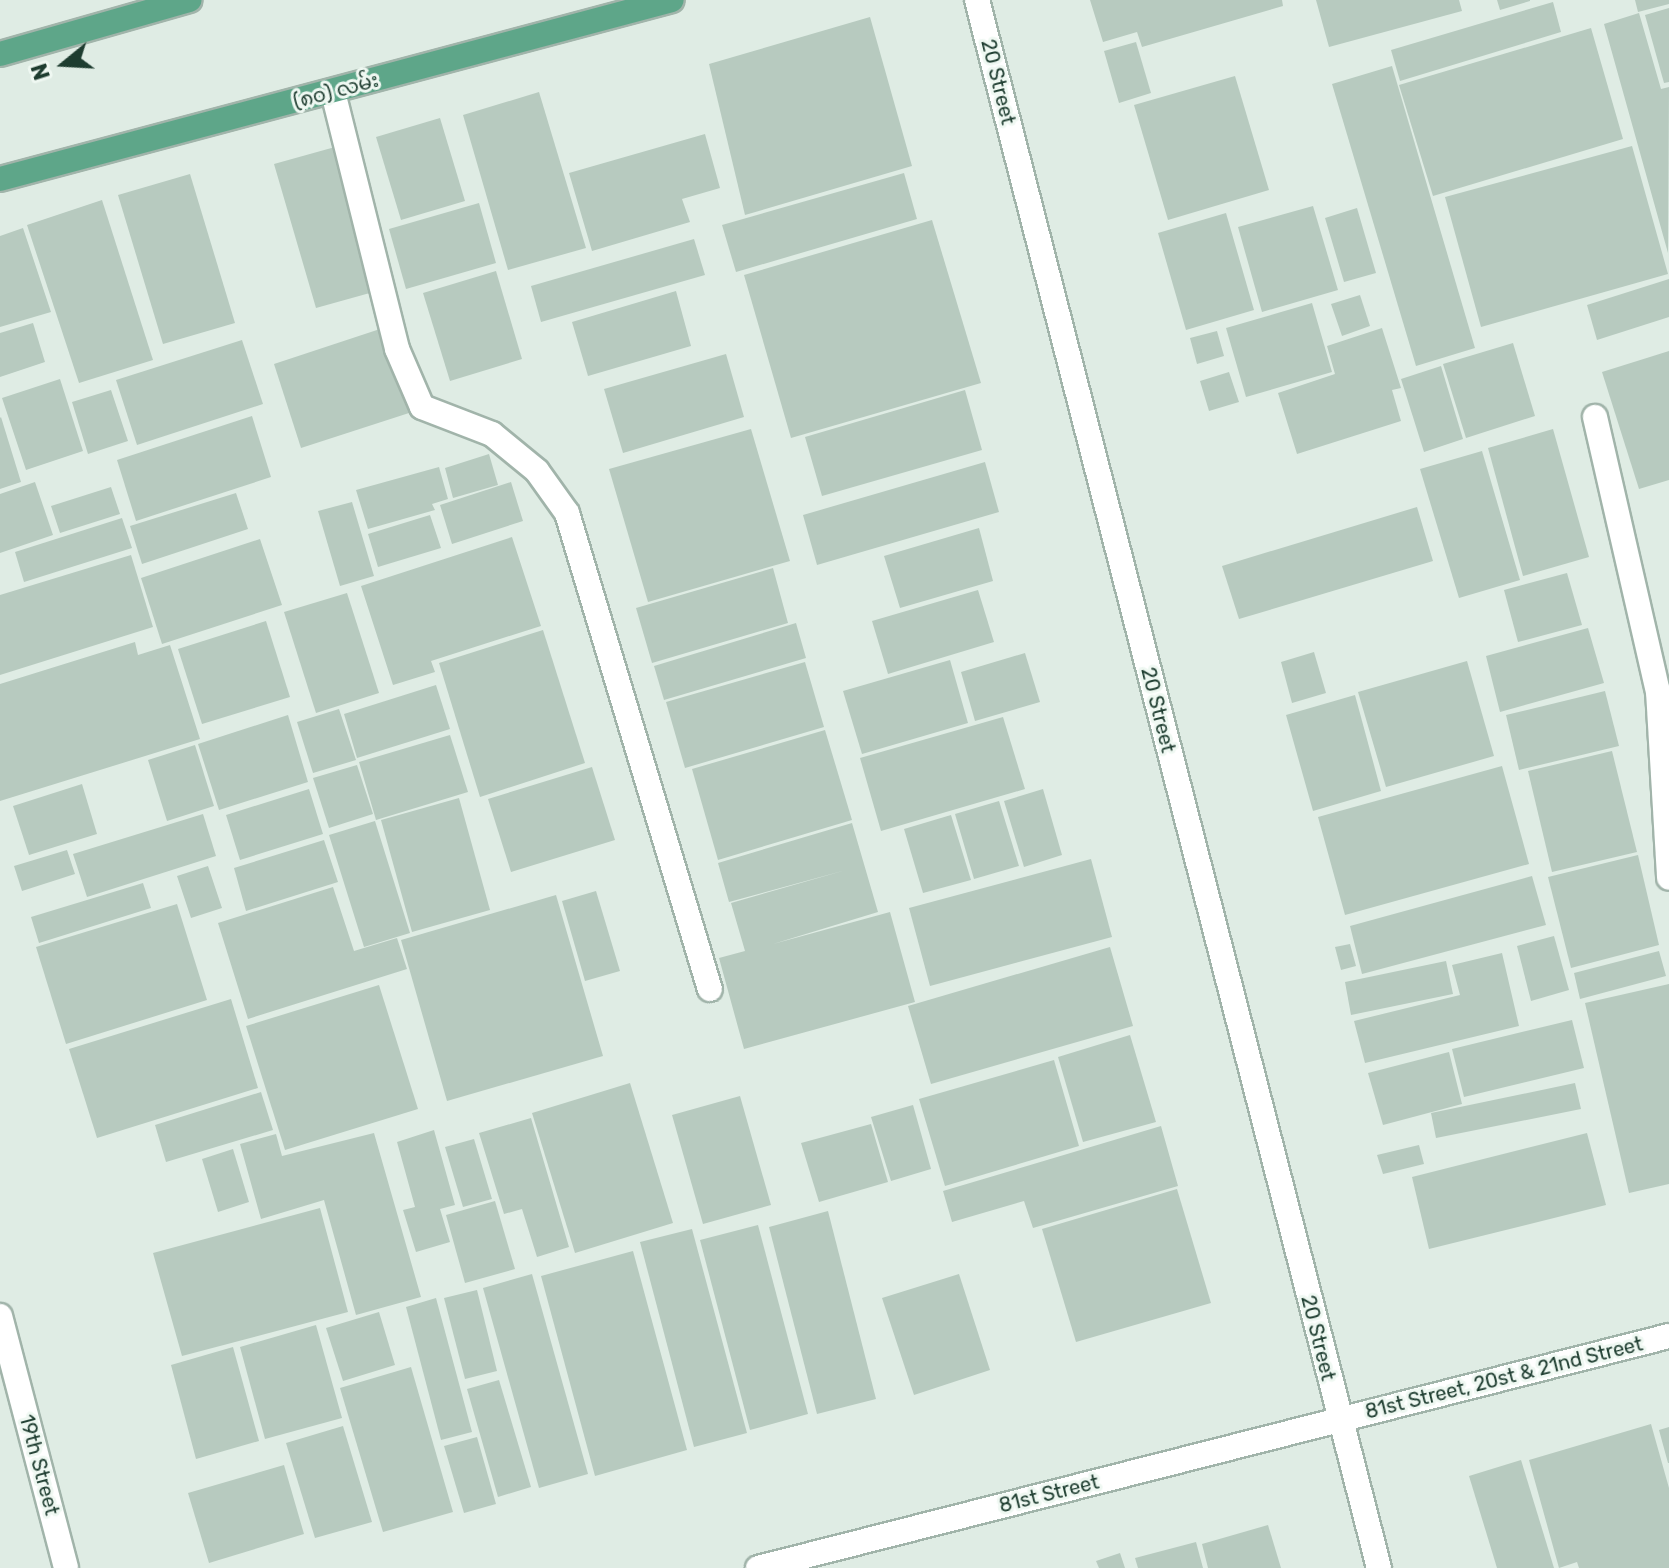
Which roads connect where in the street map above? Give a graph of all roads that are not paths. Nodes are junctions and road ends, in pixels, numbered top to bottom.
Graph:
1 (189, 0) edge
2 (672, 0) edge
3 (977, 0) edge
4 (0, 54) edge
5 (333, 92) junction
6 (0, 179) edge
7 (1595, 417) dead end
8 (1669, 878) edge
9 (710, 989) dead end
10 (0, 1316) edge
11 (1669, 1336) edge
12 (1339, 1420) junction
13 (66, 1568) edge
14 (758, 1568) edge
15 (1379, 1568) edge

1 - 4 main road
2 - 5 main road, (၈၀) လမ်း
3 - 12 street, 20 Street
5 - 6 main road, (၈၀) လမ်း
5 - 9 street
7 - 8 street
10 - 13 street, 19th Street
11 - 12 street, 81st Street, 20st & 21nd Street
12 - 14 street, 81st Street
12 - 15 street, 20 Street

